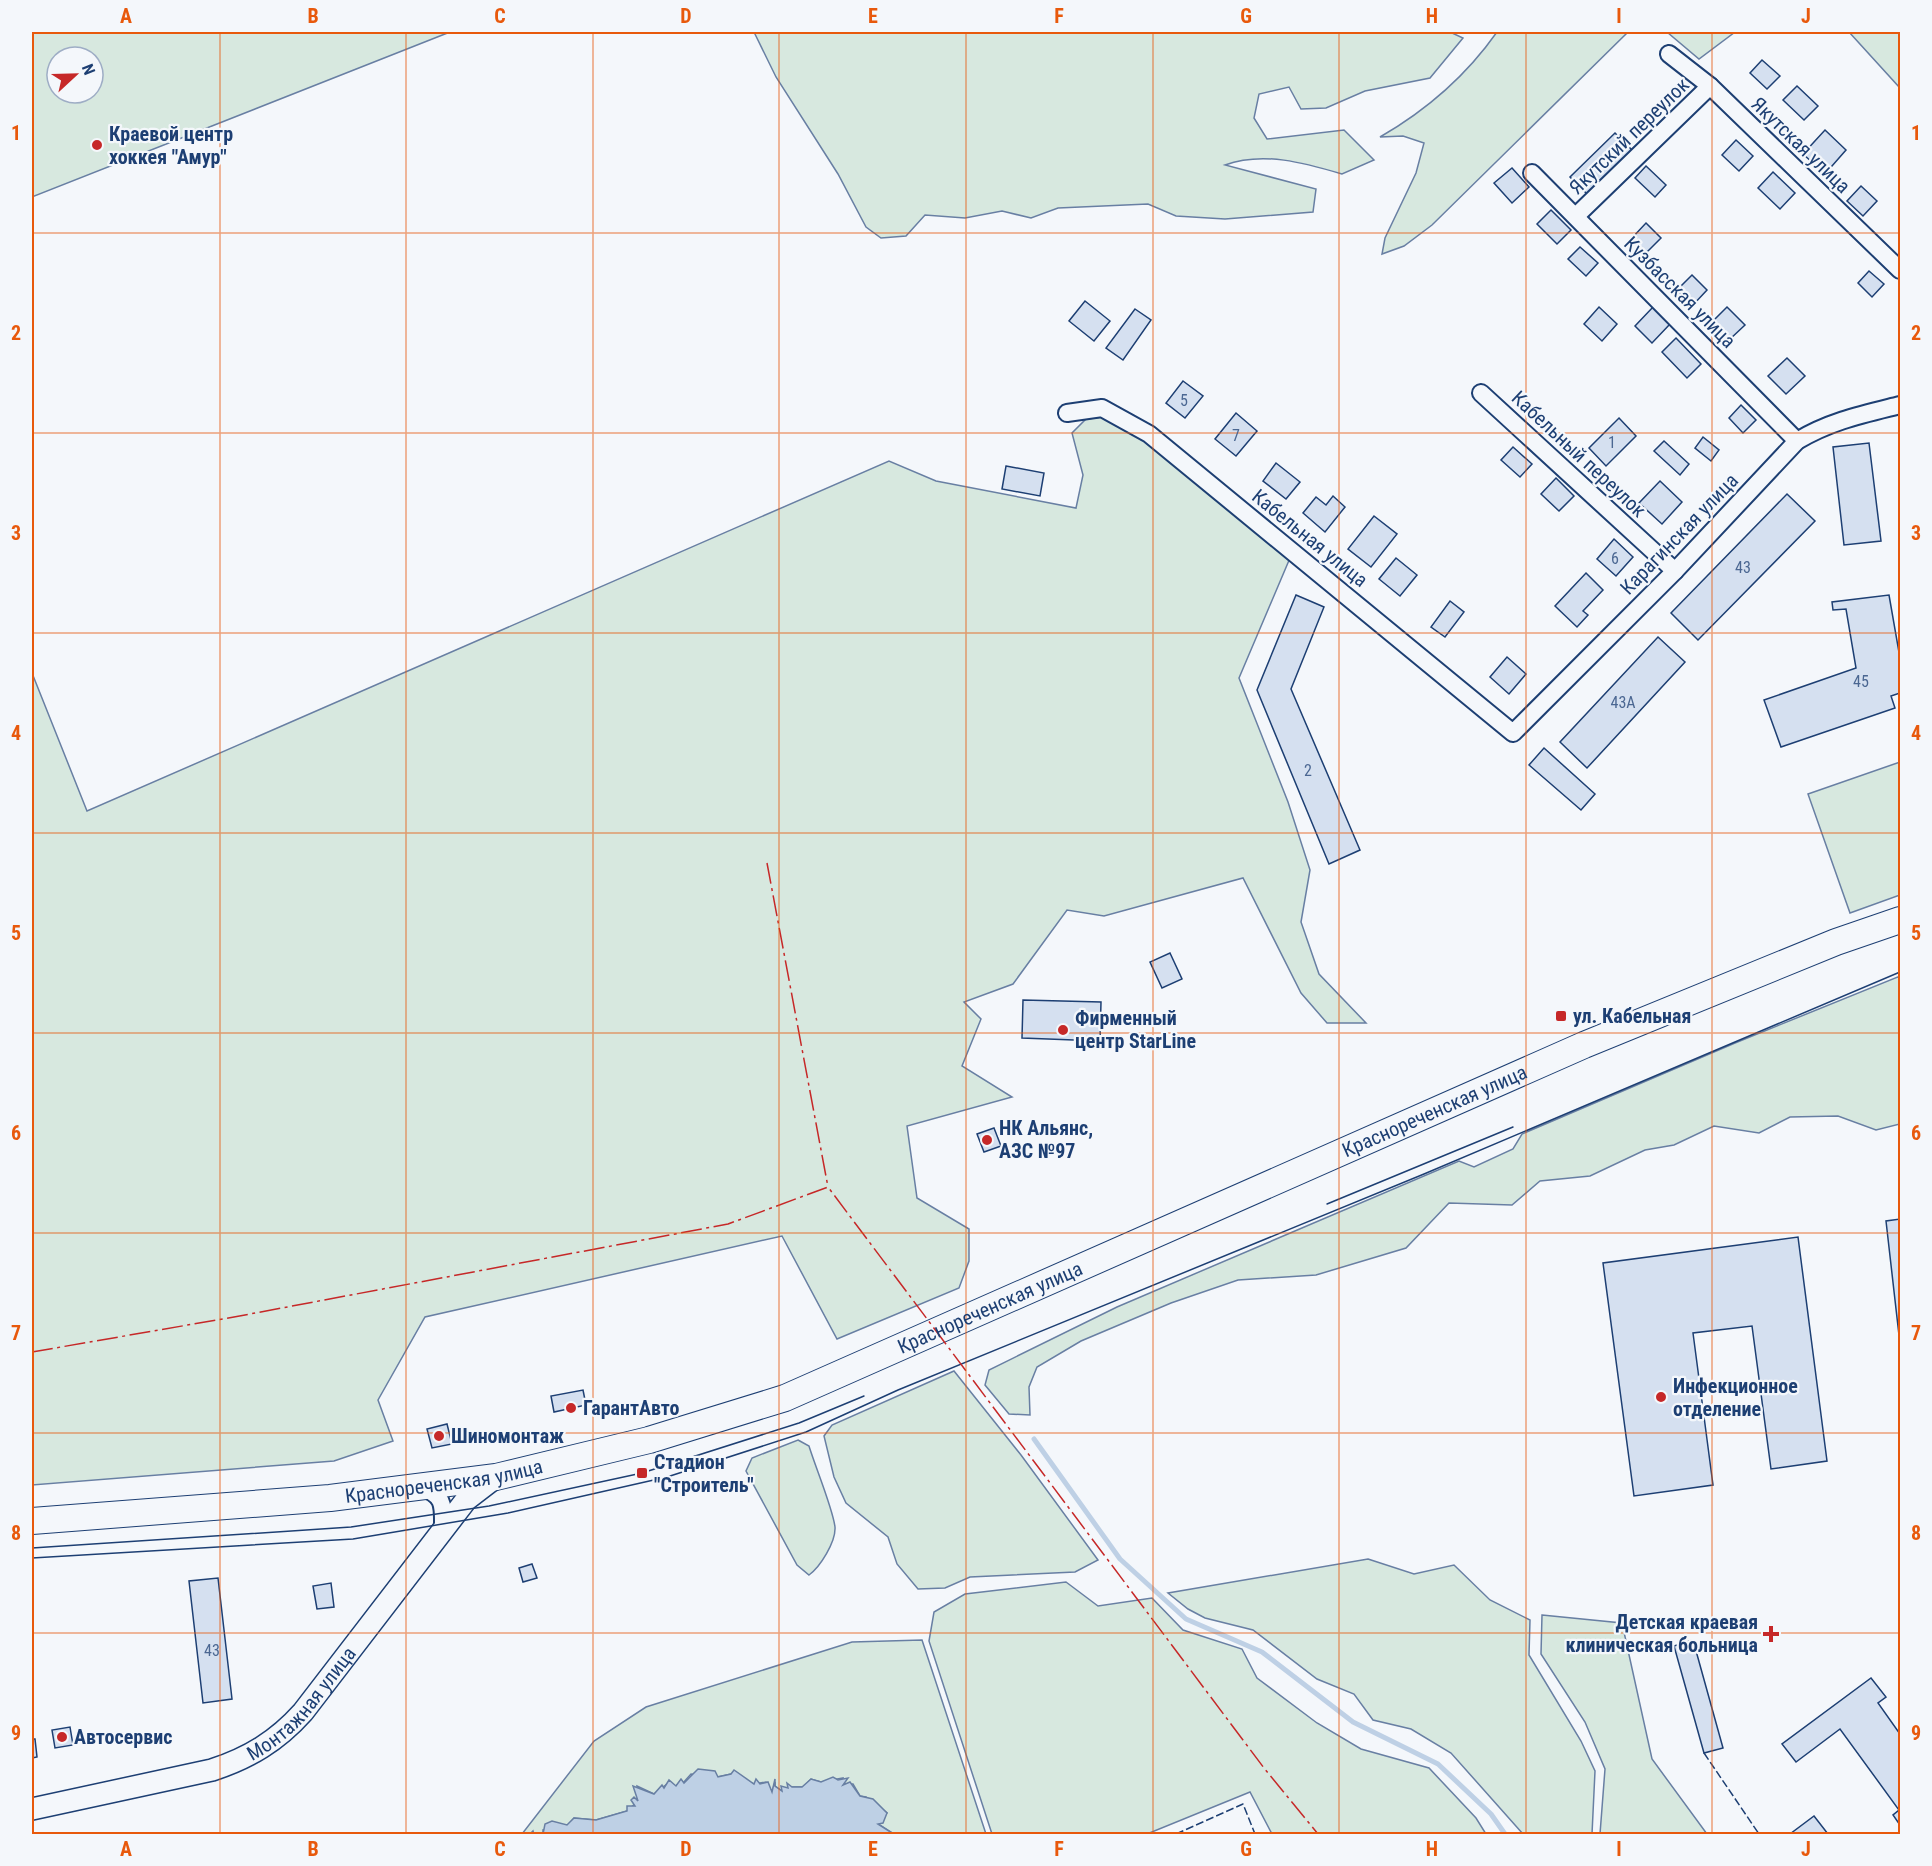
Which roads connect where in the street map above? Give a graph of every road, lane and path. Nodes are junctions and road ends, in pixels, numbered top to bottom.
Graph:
1 (1669, 54) dead end
2 (1710, 86) junction
3 (1532, 173) dead end
4 (1576, 216) junction
5 (1900, 270) edge
6 (1482, 393) dead end
7 (1900, 405) edge
8 (1067, 412) dead end
9 (1797, 441) junction
10 (1674, 571) junction
11 (1513, 733) joint
12 (1900, 920) edge
13 (496, 1477) junction
14 (419, 1486) junction
15 (32, 1521) edge
16 (443, 1528) junction
17 (32, 1809) edge

1 - 2 street, Якутская улица
2 - 4 street, Якутский переулок
2 - 5 street, Якутская улица
3 - 4 street, Кузбасская улица
4 - 9 street, Кузбасская улица
6 - 10 street, Кабельный переулок
7 - 9 street, Карагинская улица
8 - 11 street, Кабельная улица
9 - 10 street, Карагинская улица
10 - 11 street, Карагинская улица
12 - 13 main road, Краснореченская улица
13 - 14 main road, Краснореченская улица
13 - 16 street, Монтажная улица
14 - 15 main road, Краснореченская улица
14 - 16 street
16 - 17 street, Монтажная улица

